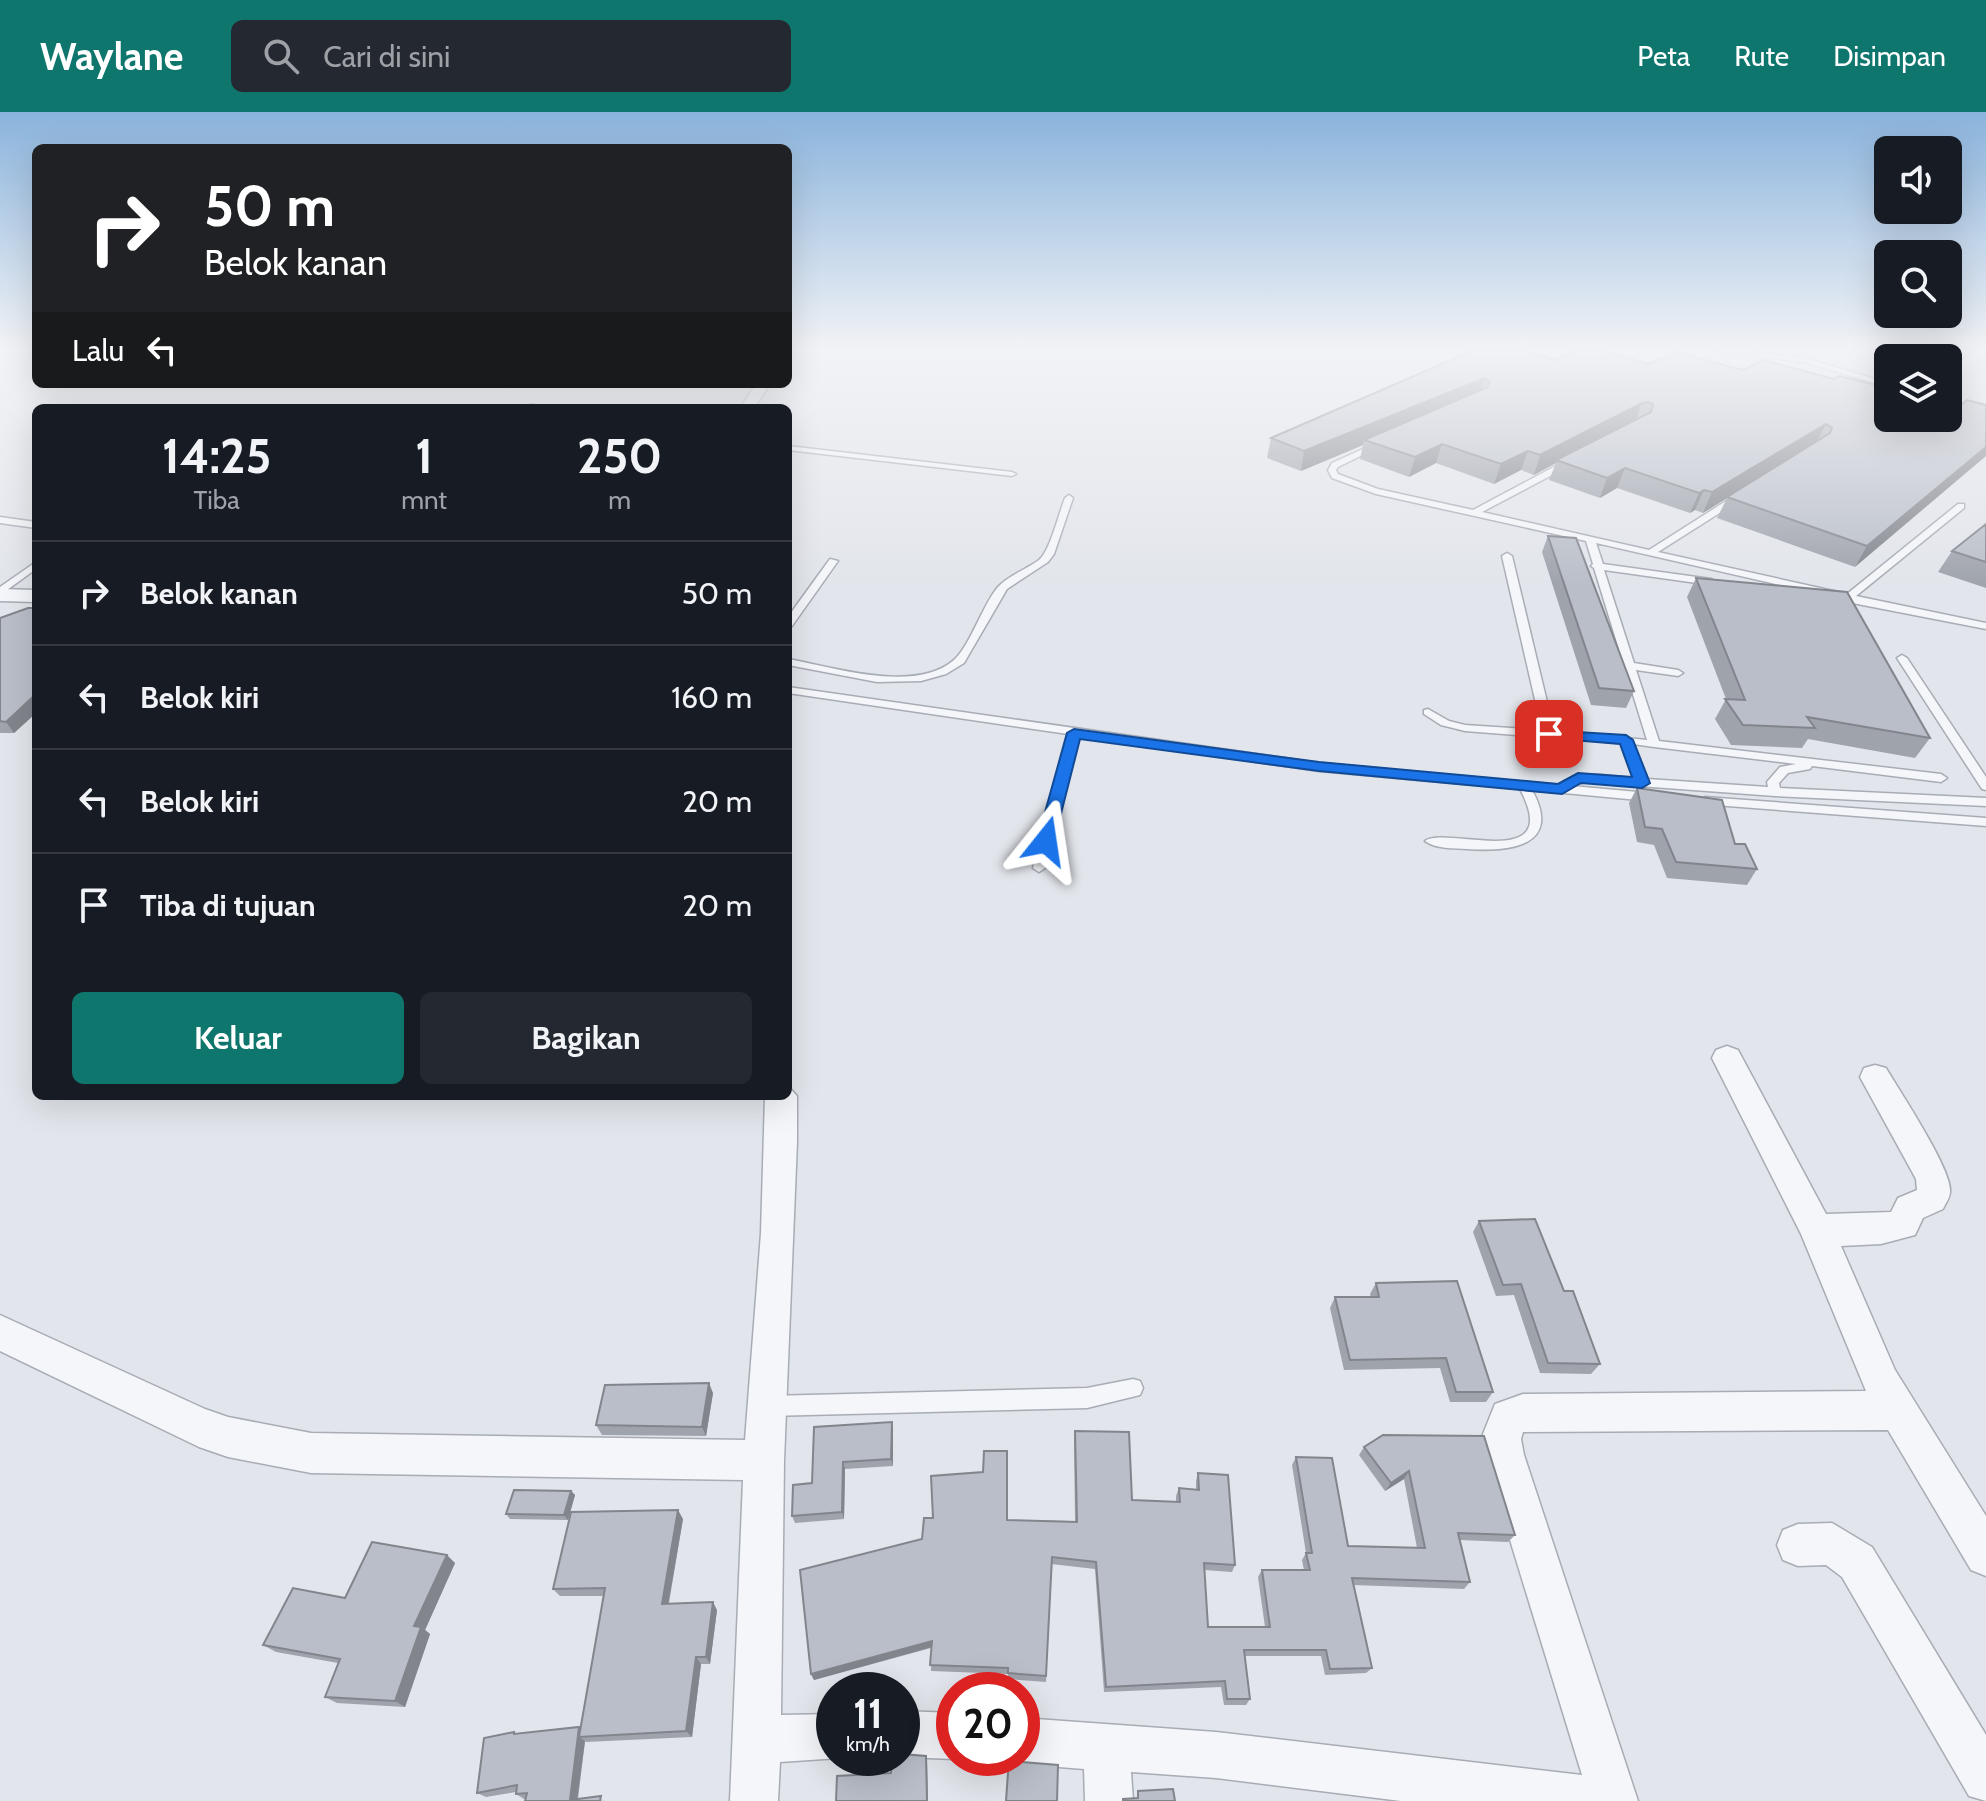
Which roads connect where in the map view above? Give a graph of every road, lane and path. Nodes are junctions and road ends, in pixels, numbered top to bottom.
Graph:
1 (1391, 439) edge
2 (792, 448) edge
3 (1585, 455) edge
4 (1012, 474) dead end
5 (1752, 488) edge
6 (1069, 498) dead end
7 (1961, 506) dead end
8 (1476, 512) junction
9 (0, 520) edge
10 (32, 524) edge
11 (1590, 539) junction
12 (1651, 552) junction
13 (1507, 556) dead end
14 (833, 561) dead end
15 (1596, 566) junction
16 (32, 568) edge
17 (1722, 583) edge
18 (1738, 586) edge
19 (0, 594) edge
20 (32, 596) edge
21 (1848, 598) junction
22 (792, 618) edge
23 (1986, 626) edge
24 (1902, 658) dead end
25 (792, 663) edge
26 (1631, 666) junction
27 (1678, 673) dead end
28 (792, 691) edge
29 (1428, 712) dead end
30 (1074, 733) junction
31 (1549, 734) junction
32 (1626, 740) junction
33 (1654, 744) junction
34 (1834, 764) junction
35 (1941, 778) dead end
36 (1642, 783) junction
37 (1523, 784) junction
38 (1986, 786) edge
39 (1562, 790) junction
40 (1775, 792) junction
41 (1986, 802) edge
42 (1986, 822) edge
43 (1431, 841) dead end
44 (1039, 868) dead end
45 (1727, 1058) dead end
46 (1875, 1077) dead end
47 (781, 1100) edge
48 (1816, 1229) junction
49 (0, 1332) edge
50 (1133, 1388) dead end
51 (768, 1406) junction
52 (1898, 1411) junction
53 (764, 1460) junction
54 (1798, 1545) dead end
55 (1986, 1555) edge
56 (816, 1737) edge
57 (758, 1739) junction
58 (1040, 1742) edge
59 (1106, 1747) junction
60 (1986, 1779) edge
61 (754, 1801) edge
62 (1109, 1801) edge
63 (1599, 1801) edge
64 (1614, 1801) edge

1 - 8 lane
2 - 4 lane
3 - 8 lane
5 - 12 lane
6 - 25 lane
7 - 21 lane
8 - 11 lane
9 - 10 lane
11 - 12 lane
11 - 15 lane
12 - 21 lane
13 - 31 lane
14 - 22 lane
15 - 17 lane
15 - 26 lane
16 - 19 lane
18 - 21 lane
19 - 20 street
21 - 23 lane
24 - 38 lane
26 - 27 lane
26 - 33 lane
28 - 30 lane
29 - 31 lane
30 - 37 lane
30 - 44 lane
31 - 32 lane
32 - 33 lane
32 - 36 lane
33 - 34 lane
34 - 35 lane
34 - 40 lane
36 - 39 lane
36 - 40 lane
37 - 39 lane
37 - 43 lane
39 - 42 lane
40 - 41 lane
45 - 48 street
46 - 48 street
47 - 51 street
48 - 52 street
49 - 53 street
50 - 51 lane
51 - 53 street
52 - 55 street
52 - 64 street
53 - 57 street
54 - 60 street
56 - 57 street
57 - 61 street
58 - 59 street
59 - 62 street
59 - 63 street

